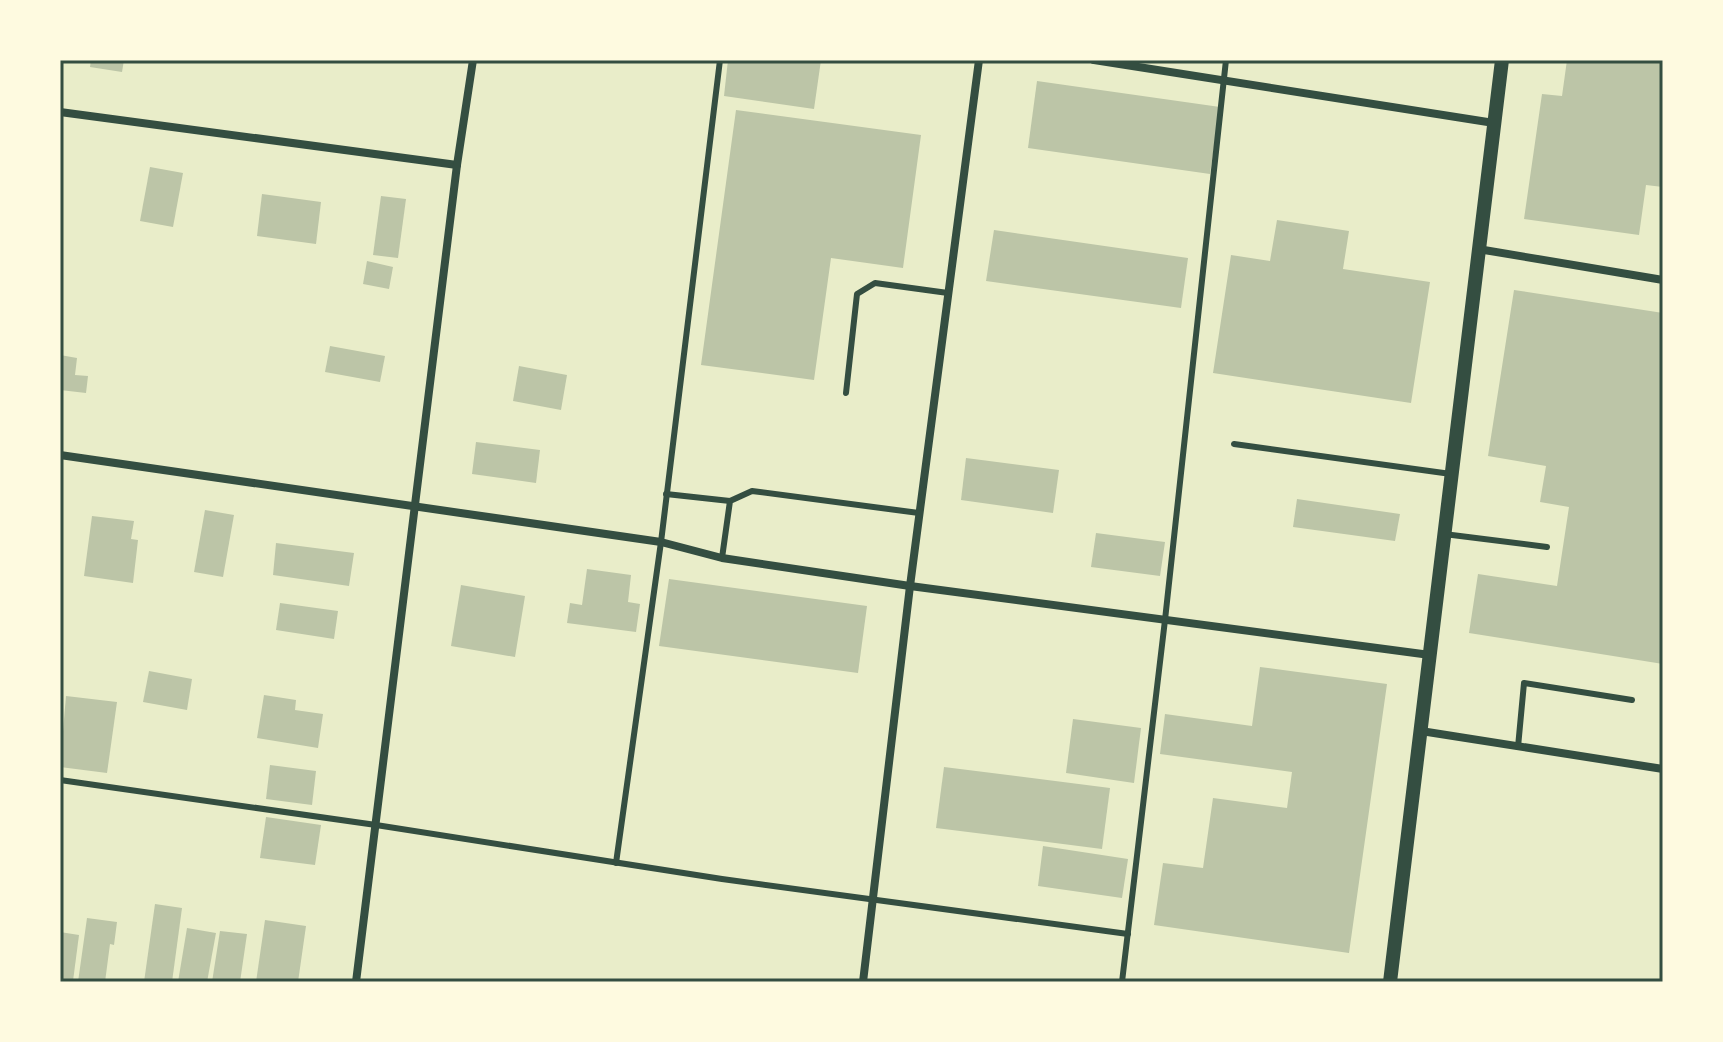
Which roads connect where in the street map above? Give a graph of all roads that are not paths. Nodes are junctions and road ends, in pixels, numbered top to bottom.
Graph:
1 (473, 60) edge
2 (720, 60) edge
3 (979, 60) edge
4 (1094, 60) edge
5 (1226, 60) edge
6 (1502, 60) edge
7 (1224, 80) junction
8 (60, 112) edge
9 (1494, 123) junction
10 (457, 165) junction
11 (1478, 249) junction
12 (1663, 280) edge
13 (948, 293) junction
14 (846, 393) dead end
15 (1234, 444) dead end
16 (60, 455) edge
17 (1451, 474) junction
18 (666, 494) junction
19 (730, 501) junction
20 (415, 506) junction
21 (919, 513) junction
22 (1444, 534) junction
23 (661, 542) junction
24 (1547, 547) dead end
25 (722, 558) junction
26 (910, 586) junction
27 (1165, 620) junction
28 (1431, 655) junction
29 (1632, 700) dead end
30 (1421, 731) junction
31 (1518, 747) junction
32 (1663, 769) edge
33 (60, 780) edge
34 (376, 825) junction
35 (616, 863) junction
36 (873, 899) junction
37 (1128, 934) junction
38 (356, 982) edge
39 (863, 982) edge
40 (1122, 982) edge
41 (1390, 982) edge

1 - 10 street
2 - 18 lane
3 - 13 street
4 - 7 street
5 - 7 lane
6 - 9 street
7 - 9 street
7 - 27 lane
8 - 10 street
9 - 11 street
10 - 20 street
11 - 12 street
11 - 17 street
13 - 14 lane
13 - 21 street
15 - 17 lane
16 - 20 street
17 - 22 street
18 - 19 lane
18 - 23 lane
19 - 21 lane
19 - 25 lane
20 - 23 street
20 - 34 street
21 - 26 street
22 - 24 lane
22 - 28 street
23 - 25 street
23 - 35 lane
25 - 26 street
26 - 27 street
26 - 36 street
27 - 28 street
27 - 37 lane
28 - 30 street
29 - 31 lane
30 - 31 street
30 - 41 street
31 - 32 street
33 - 34 lane
34 - 35 lane
34 - 38 street
35 - 36 lane
36 - 37 lane
36 - 39 street
37 - 40 lane

